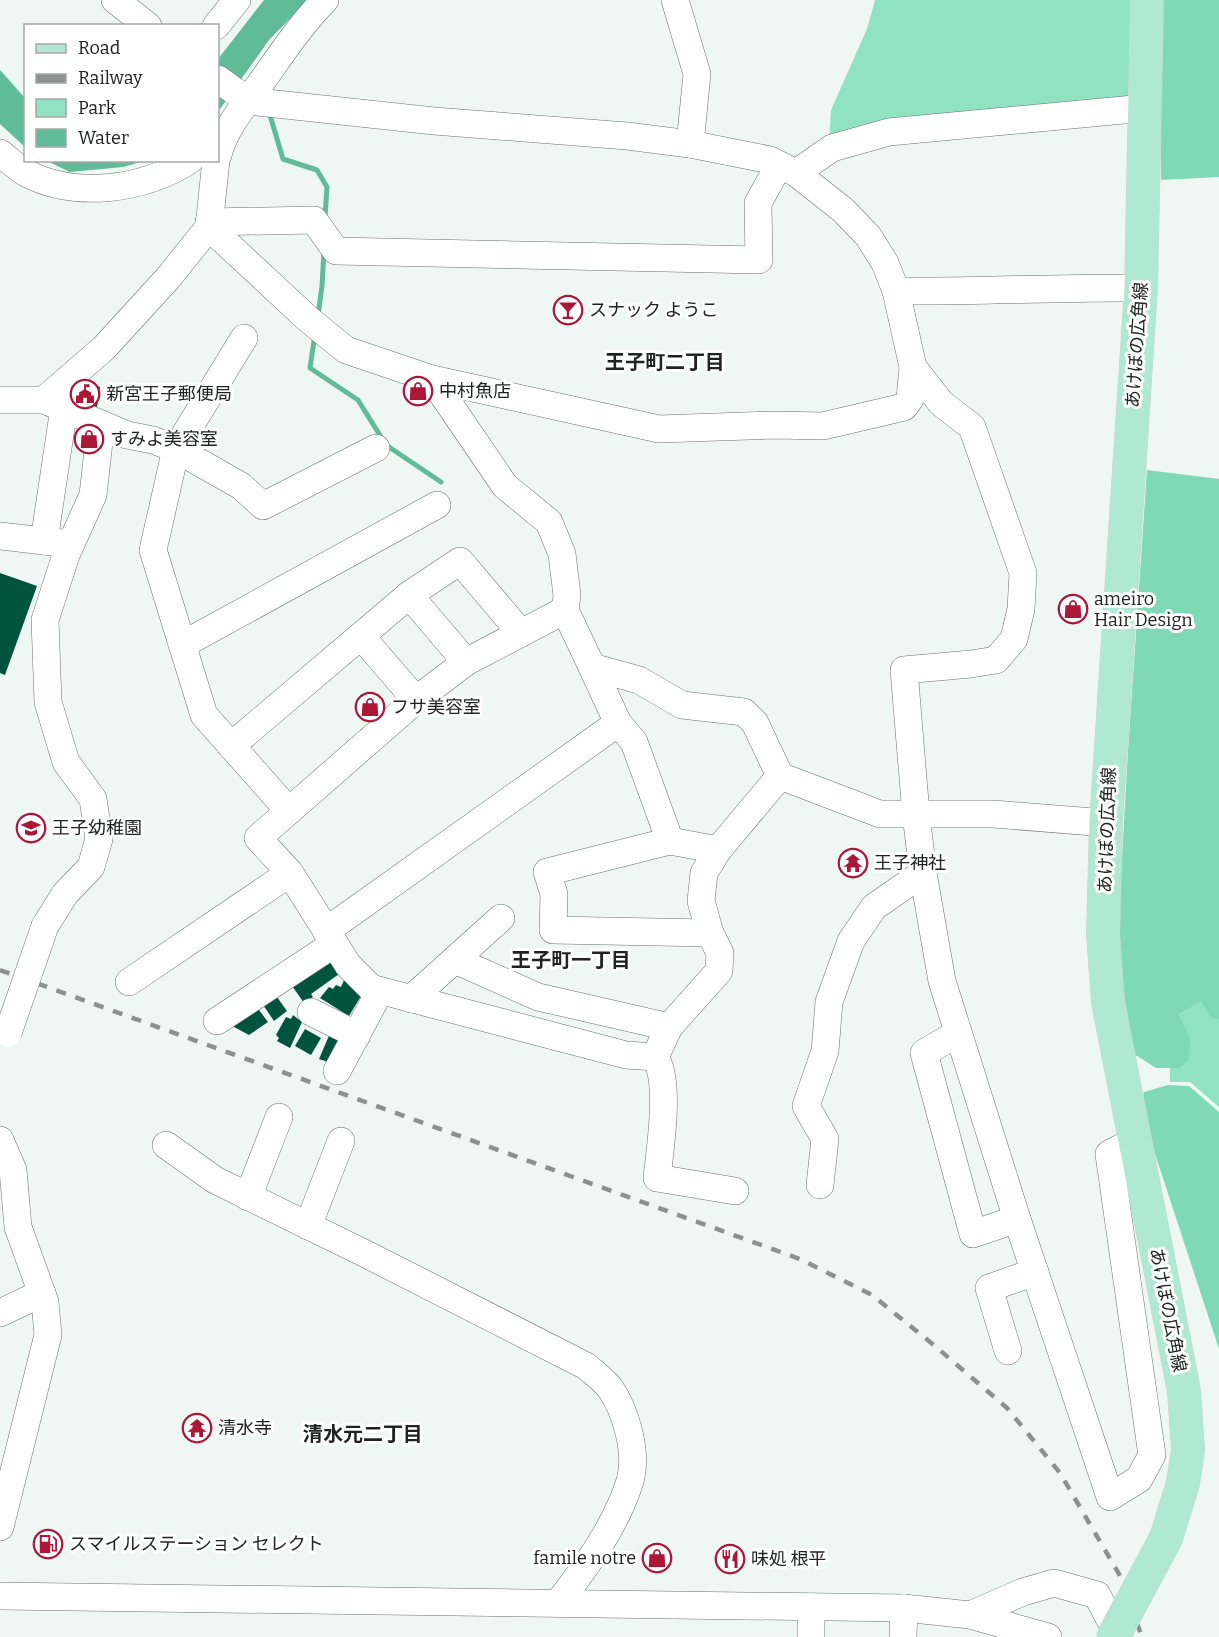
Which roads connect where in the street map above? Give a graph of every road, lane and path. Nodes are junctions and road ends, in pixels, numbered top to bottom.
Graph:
1 (237, 0) edge
2 (325, 0) edge
3 (675, 0) edge
4 (1147, 0) edge
5 (117, 11) edge
6 (144, 24) edge
7 (218, 24) edge
8 (219, 80) edge
9 (248, 101) junction
10 (1145, 108) junction
11 (690, 144) junction
12 (219, 148) edge
13 (0, 153) edge
14 (187, 162) edge
15 (217, 162) edge
16 (788, 169) junction
17 (209, 224) junction
18 (1141, 288) junction
19 (896, 291) junction
20 (244, 338) dead end
21 (913, 367) junction
22 (432, 379) junction
23 (0, 400) edge
24 (54, 404) junction
25 (101, 423) junction
26 (376, 448) dead end
27 (176, 450) junction
28 (437, 505) dead end
29 (0, 536) edge
30 (44, 541) junction
31 (71, 544) junction
32 (409, 595) junction
33 (565, 610) junction
34 (521, 633) junction
35 (361, 636) junction
36 (183, 645) junction
37 (466, 662) junction
38 (592, 666) junction
39 (416, 700) junction
40 (618, 723) junction
41 (231, 746) junction
42 (780, 776) junction
43 (289, 811) junction
44 (916, 814) junction
45 (1106, 823) junction
46 (670, 841) junction
47 (718, 850) junction
48 (290, 873) junction
49 (923, 873) junction
50 (501, 918) dead end
51 (710, 933) junction
52 (330, 938) junction
53 (455, 960) junction
54 (129, 982) dead end
55 (380, 991) junction
56 (411, 999) junction
57 (310, 1012) dead end
58 (217, 1021) dead end
59 (669, 1027) junction
60 (958, 1033) junction
61 (357, 1035) junction
62 (4, 1038) edge
63 (655, 1057) junction
64 (337, 1071) dead end
65 (279, 1117) dead end
66 (0, 1140) edge
67 (340, 1141) dead end
68 (1134, 1141) junction
69 (166, 1145) dead end
70 (820, 1185) dead end
71 (735, 1191) dead end
72 (248, 1197) junction
73 (1017, 1219) junction
74 (308, 1226) junction
75 (1035, 1272) junction
76 (42, 1293) junction
77 (0, 1312) edge
78 (1008, 1351) dead end
79 (0, 1527) edge
80 (0, 1596) edge
81 (558, 1603) junction
82 (812, 1606) junction
83 (904, 1608) junction
84 (970, 1615) junction
85 (811, 1637) edge
86 (903, 1637) edge
87 (1048, 1637) edge
88 (1113, 1637) edge
89 (1119, 1637) edge

1 - 7 street
2 - 9 street
3 - 11 street
4 - 10 main road, あけぼの広角線
5 - 6 street
8 - 9 street
9 - 11 street
9 - 12 street
10 - 16 street
10 - 18 main road, あけぼの広角線
11 - 16 street
13 - 14 street
15 - 17 street
16 - 17 street
16 - 19 street
17 - 22 street
17 - 24 street
18 - 19 street
18 - 45 main road, あけぼの広角線
19 - 21 street
20 - 27 street
21 - 22 street
21 - 44 street
22 - 33 street
23 - 24 street
24 - 25 street
24 - 30 street
25 - 27 street
25 - 31 street
26 - 27 street
27 - 36 street
28 - 36 street
29 - 30 street
30 - 31 street
31 - 62 street, bridge
32 - 34 street
32 - 35 street
32 - 37 street
33 - 34 street
33 - 38 street
34 - 37 street
35 - 39 street
35 - 41 street
36 - 41 street
37 - 39 street
38 - 40 street
38 - 42 street
39 - 43 street
40 - 46 street
40 - 52 street
41 - 43 street
42 - 44 street
42 - 47 street
43 - 48 street
44 - 45 street
44 - 49 street
45 - 68 main road, あけぼの広角線
46 - 47 street
46 - 51 street
47 - 51 street
48 - 52 street
48 - 54 street
49 - 60 street
49 - 70 street
50 - 53 street
51 - 59 street
52 - 55 street
52 - 58 street
53 - 56 street
53 - 59 street
55 - 56 street
55 - 61 street
56 - 63 street
57 - 61 street
59 - 63 street
60 - 73 street
60 - 73 street
61 - 64 street
63 - 71 street
65 - 72 street
66 - 76 street
67 - 74 street
68 - 75 street
68 - 88 main road, あけぼの広角線, bridge
69 - 72 street
72 - 74 street
73 - 75 street
74 - 81 street
75 - 78 street
76 - 77 street
76 - 79 street
80 - 81 street
81 - 82 street
82 - 83 street
82 - 85 street
83 - 84 street
83 - 86 street
84 - 87 street
84 - 89 street

